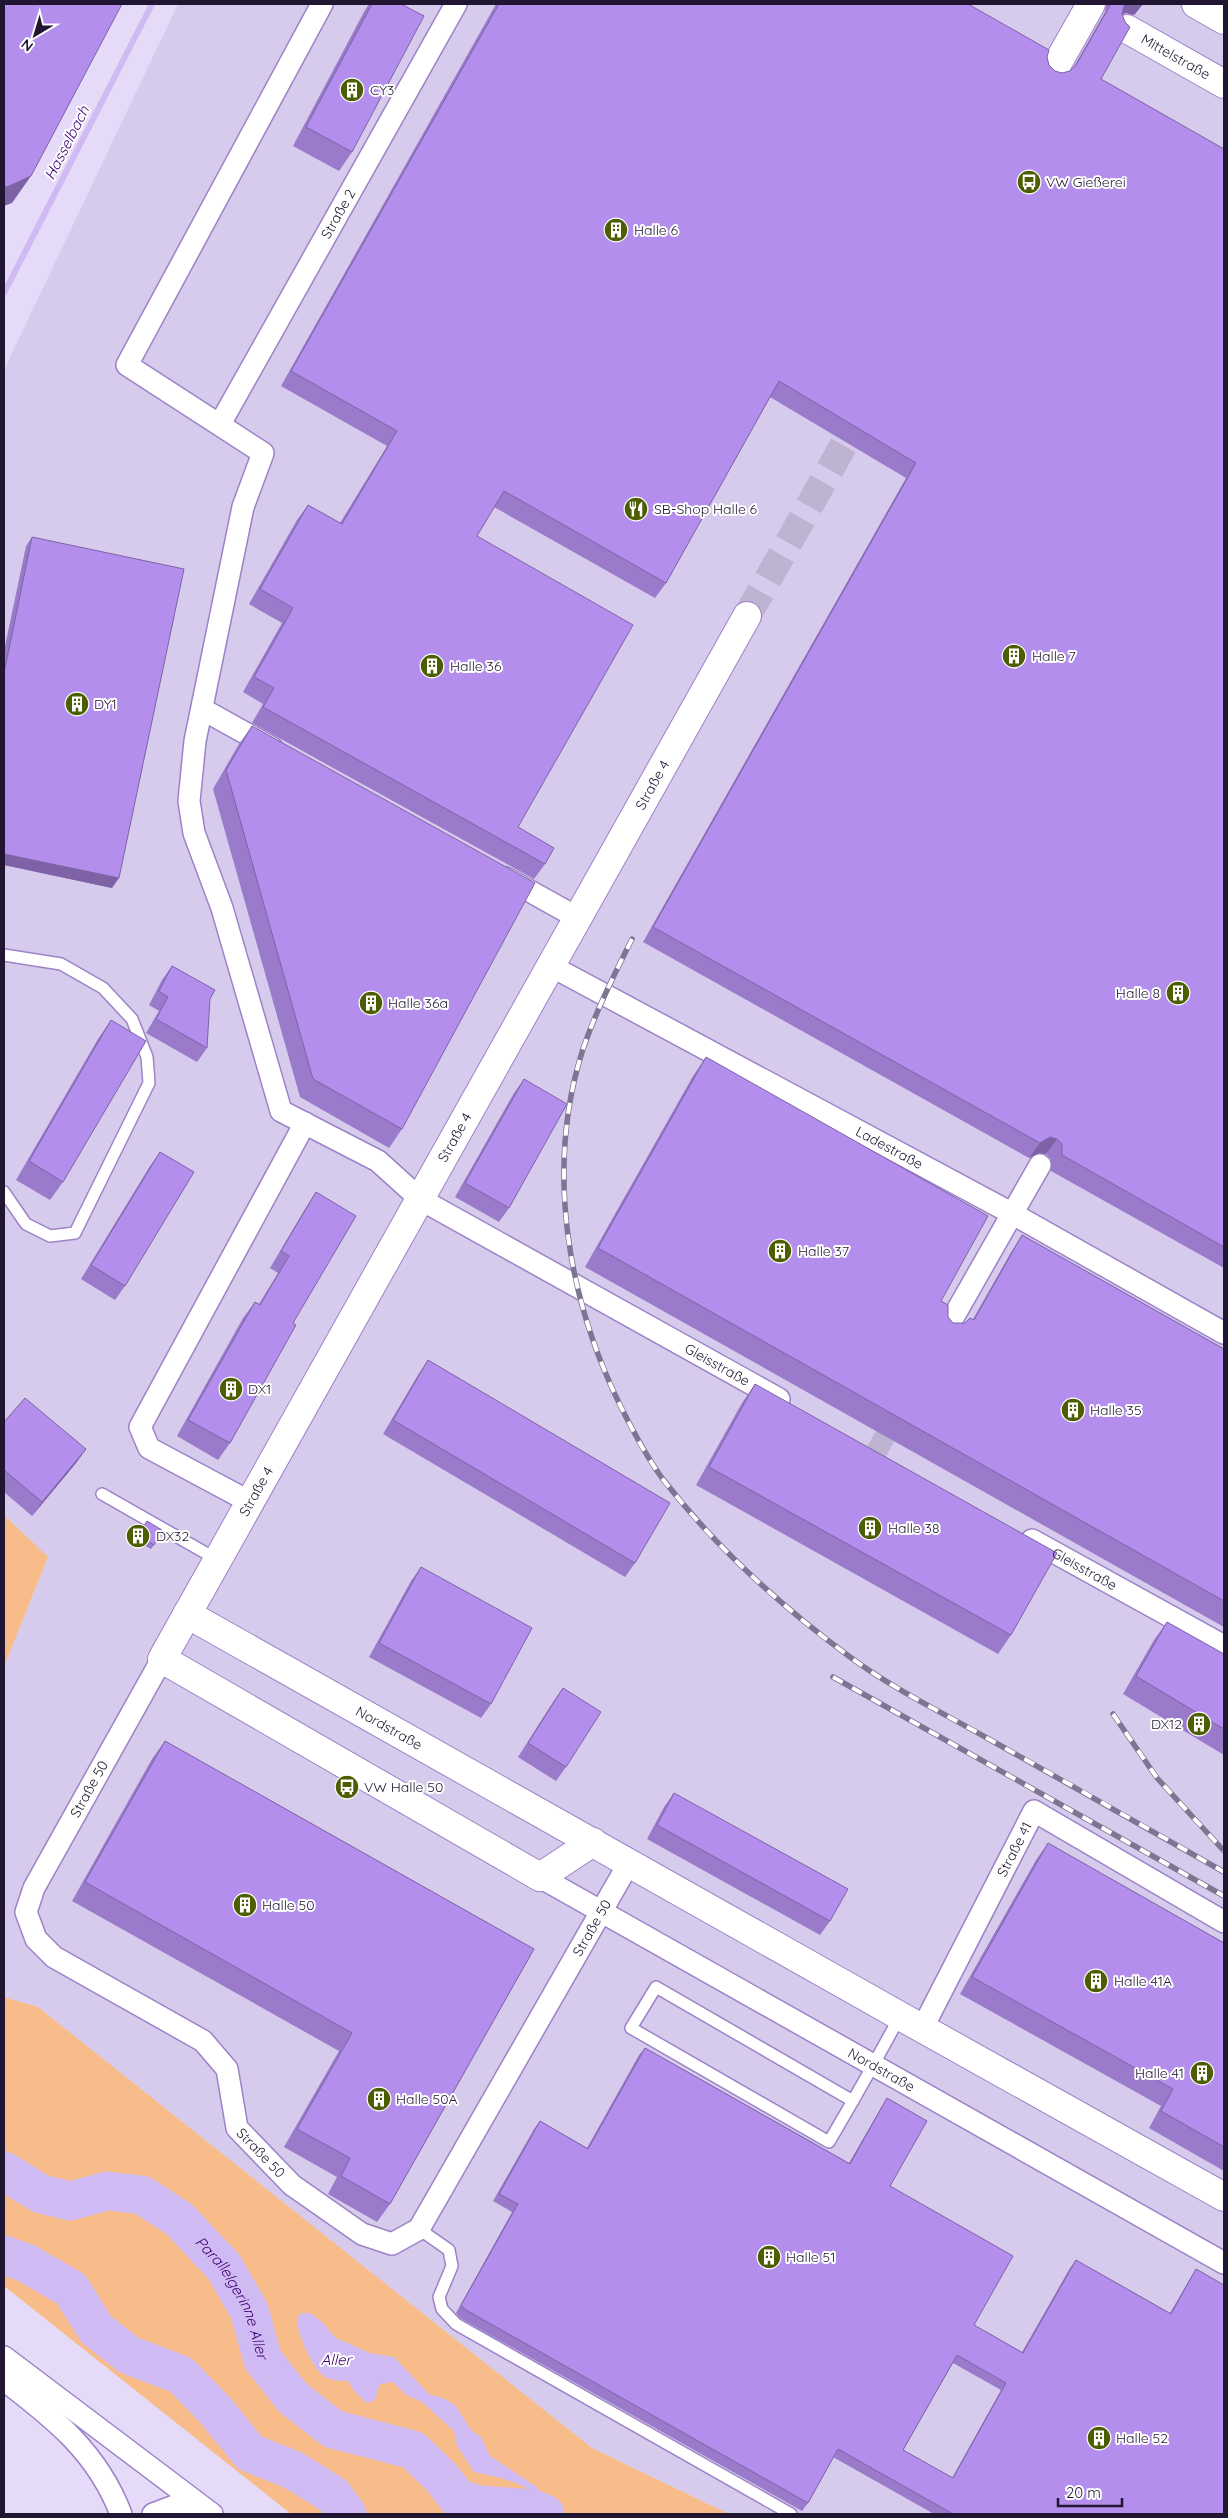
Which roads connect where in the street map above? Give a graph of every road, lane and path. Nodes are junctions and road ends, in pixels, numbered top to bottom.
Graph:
1 (322, 4) edge
2 (456, 4) edge
3 (1196, 4) edge
4 (1091, 7) edge
5 (1224, 20) edge
6 (1127, 29) edge
7 (1052, 73) edge
8 (1224, 84) edge
9 (220, 424) junction
10 (747, 616) tunnel mouth
11 (202, 709) junction
12 (290, 758) edge
13 (491, 869) edge
14 (578, 918) junction
15 (4, 955) edge
16 (551, 966) junction
17 (305, 1123) junction
18 (1040, 1164) dead end
19 (4, 1192) edge
20 (420, 1199) junction
21 (1013, 1214) junction
22 (946, 1330) edge
23 (1224, 1333) edge
24 (798, 1410) edge
25 (102, 1494) dead end
26 (250, 1502) junction
27 (1015, 1531) edge
28 (218, 1560) junction
29 (187, 1614) junction
30 (1224, 1646) edge
31 (162, 1658) junction
32 (593, 1842) junction
33 (630, 1863) junction
34 (540, 1877) junction
35 (602, 1912) junction
36 (1224, 1922) edge
37 (911, 2023) junction
38 (873, 2065) junction
39 (853, 2101) junction
40 (1224, 2196) edge
41 (419, 2228) junction
42 (1224, 2263) edge
43 (4, 2357) edge
44 (4, 2380) edge
45 (121, 2514) edge
46 (153, 2514) edge
47 (211, 2514) edge
48 (791, 2514) edge

1 - 9 street
2 - 9 street, Straße 2
3 - 5 street
4 - 7 street
6 - 8 street, Mittelstraße
9 - 11 street, Gleisstraße
10 - 14 street, Straße 4
11 - 12 street
11 - 17 street, Gleisstraße
13 - 14 street
14 - 16 street, Straße 4
15 - 19 lane
16 - 20 street, Straße 4
16 - 21 street, Ladestraße
17 - 20 street, Gleisstraße
17 - 26 street
18 - 21 street
20 - 24 street, Gleisstraße
20 - 26 street, Straße 4
21 - 22 street
21 - 23 street, Ladestraße
25 - 28 lane
26 - 28 street, Straße 4
27 - 30 street, Gleisstraße
28 - 29 street, Straße 4
29 - 31 street, Straße 4
29 - 32 street, Nordstraße
31 - 34 street, Nordstraße
31 - 41 street, Straße 50
32 - 33 street, Nordstraße
32 - 34 street
33 - 35 street, Straße 50
33 - 37 street, Nordstraße
34 - 35 street, Nordstraße
35 - 38 street, Nordstraße
35 - 41 street, Straße 50
36 - 37 street, Straße 41
37 - 38 lane
37 - 40 street, Nordstraße
38 - 39 lane
38 - 42 street, Nordstraße
39 - 39 lane
41 - 48 lane
43 - 47 street
44 - 45 street
46 - 47 street

